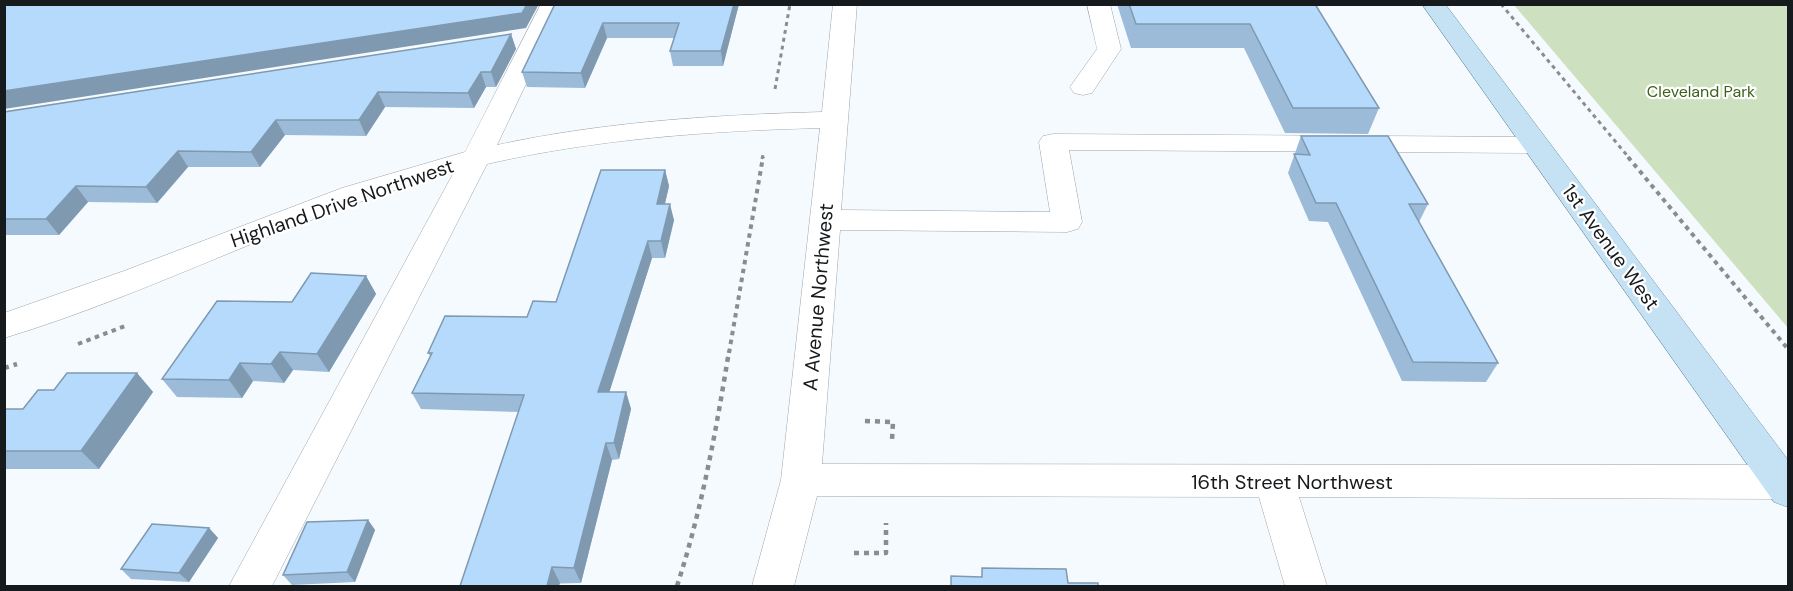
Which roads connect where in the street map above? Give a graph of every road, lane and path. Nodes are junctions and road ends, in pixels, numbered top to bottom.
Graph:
1 (553, 4) edge
2 (790, 4) edge
3 (845, 4) edge
4 (1098, 4) edge
5 (1433, 4) edge
6 (1501, 4) edge
7 (1083, 87) dead end
8 (774, 90) dead end
9 (835, 120) junction
10 (766, 143) dead end
11 (1536, 145) junction
12 (764, 154) junction
13 (752, 156) dead end
14 (476, 158) junction
15 (825, 220) junction
16 (4, 326) edge
17 (126, 326) dead end
18 (75, 345) dead end
19 (1788, 349) edge
20 (25, 361) dead end
21 (4, 368) edge
22 (865, 421) dead end
23 (892, 442) dead end
24 (801, 480) junction
25 (1274, 482) junction
26 (1786, 486) edge
27 (887, 518) dead end
28 (854, 553) dead end
29 (250, 586) edge
30 (677, 586) edge
31 (773, 586) edge
32 (1306, 586) edge

1 - 14 street
2 - 8 path
3 - 9 street, A Avenue Northwest
4 - 7 street
5 - 11 main road, 1st Avenue West
6 - 19 path
9 - 14 street, Highland Drive Northwest
9 - 15 street, A Avenue Northwest
10 - 12 path
11 - 15 street
11 - 26 main road, 1st Avenue West
12 - 13 path
12 - 30 path
14 - 16 street, Highland Drive Northwest
14 - 29 street
15 - 24 street, A Avenue Northwest
17 - 18 path
20 - 21 path
22 - 23 path
24 - 25 street, 16th Street Northwest
24 - 31 street, A Avenue Northwest
25 - 26 street, 16th Street Northwest
25 - 32 street
27 - 28 path

